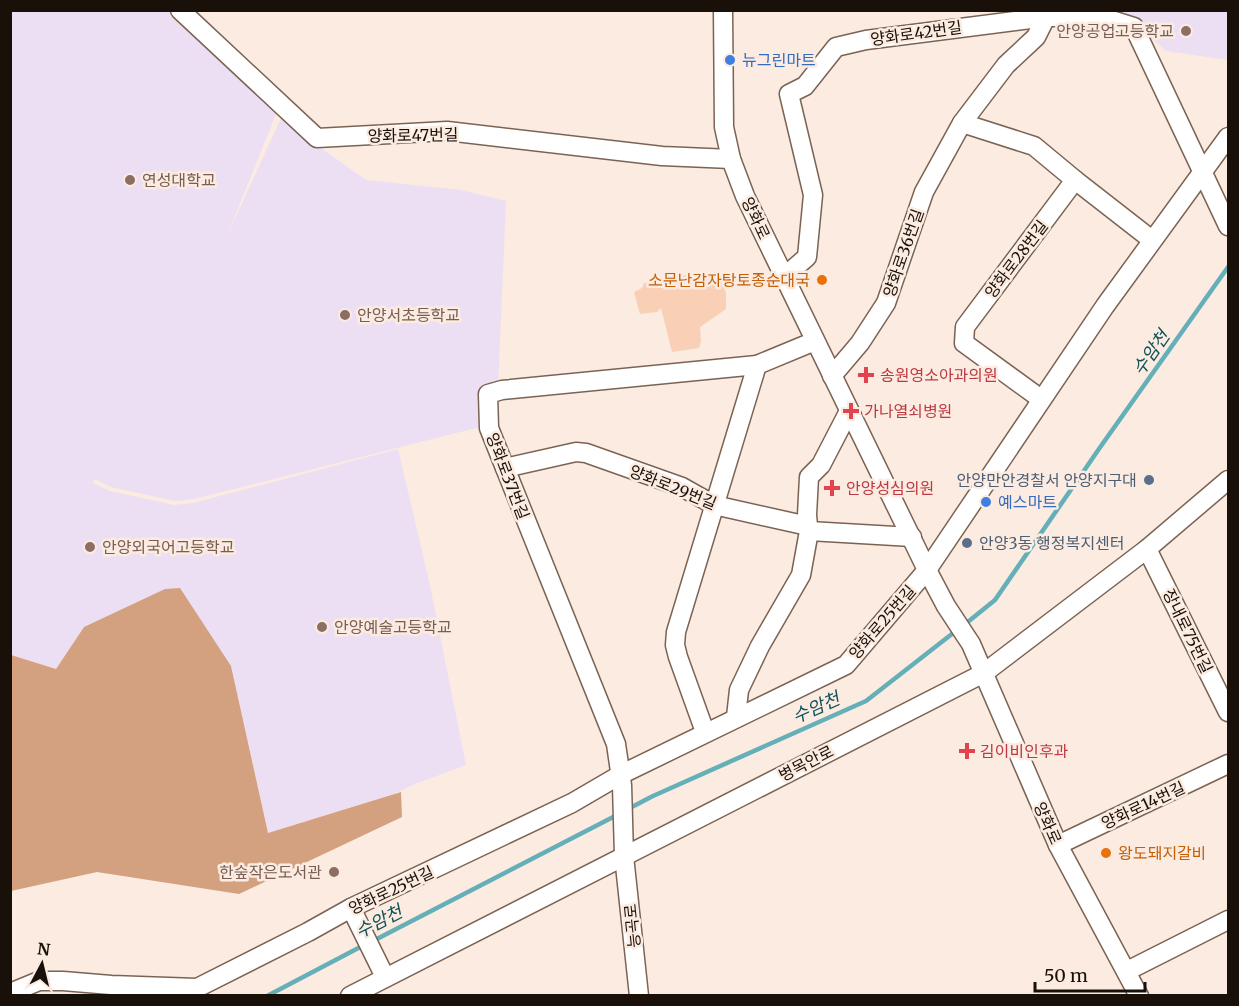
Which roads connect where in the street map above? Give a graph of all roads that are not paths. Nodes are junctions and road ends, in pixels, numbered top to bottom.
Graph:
1 (180, 10) edge
2 (723, 10) edge
3 (1046, 17) junction
4 (962, 123) junction
5 (1228, 137) edge
6 (730, 159) junction
7 (1203, 171) junction
8 (1075, 180) junction
9 (1228, 224) edge
10 (1152, 240) junction
11 (784, 277) junction
12 (815, 341) junction
13 (757, 365) junction
14 (832, 376) junction
15 (1041, 399) junction
16 (849, 411) junction
17 (505, 468) junction
18 (1228, 480) edge
19 (714, 506) junction
20 (808, 529) junction
21 (912, 537) junction
22 (1147, 549) junction
23 (927, 570) junction
24 (984, 673) junction
25 (1228, 712) edge
26 (736, 717) junction
27 (705, 732) junction
28 (1228, 764) edge
29 (621, 780) junction
30 (625, 832) joint
31 (1058, 845) junction
32 (624, 856) junction
33 (355, 915) junction
34 (1228, 920) edge
35 (1127, 971) junction
36 (386, 977) junction
37 (66, 988) edge
38 (10, 993) edge
39 (350, 996) edge
40 (639, 996) edge
41 (1139, 996) edge

1 - 6 street, 양화로47번길
2 - 6 street, 양화로
3 - 4 street, 양화로36번길
3 - 7 street, 양화로42번길
3 - 11 street, 양화로42번길
4 - 8 street
4 - 14 street, 양화로36번길
5 - 7 street
6 - 11 street, 양화로
7 - 9 street, 양화로42번길
7 - 10 street
8 - 10 street
8 - 15 street, 양화로28번길
10 - 15 street
11 - 12 street, 양화로
12 - 13 street, 양화로37번길
12 - 14 street, 양화로
13 - 17 street, 양화로37번길
13 - 19 street
14 - 16 street, 양화로
15 - 23 street
16 - 20 street
16 - 21 street, 양화로
17 - 19 street, 양화로29번길
17 - 29 street, 양화로37번길
18 - 22 street, 병목안로
19 - 20 street, 양화로29번길
19 - 27 street
20 - 21 street, 양화로29번길
20 - 26 street
21 - 23 street, 양화로
22 - 24 street, 병목안로
22 - 25 street, 장내로75번길
23 - 24 street, 양화로
23 - 26 street, 양화로25번길
24 - 31 street, 양화로
24 - 32 street, 병목안로
26 - 27 street, 양화로25번길
27 - 29 street, 양화로25번길
28 - 31 street, 양화로14번길
29 - 30 street, 양화로37번길
29 - 33 street, 양화로25번길
30 - 32 street, 능곡로
31 - 35 street, 양화로
32 - 36 street, 병목안로
32 - 40 street, 능곡로
33 - 36 street
33 - 37 street, 양화로25번길
34 - 35 street
35 - 41 street, 양화로
36 - 39 street, 병목안로
37 - 38 street, 양화로25번길

